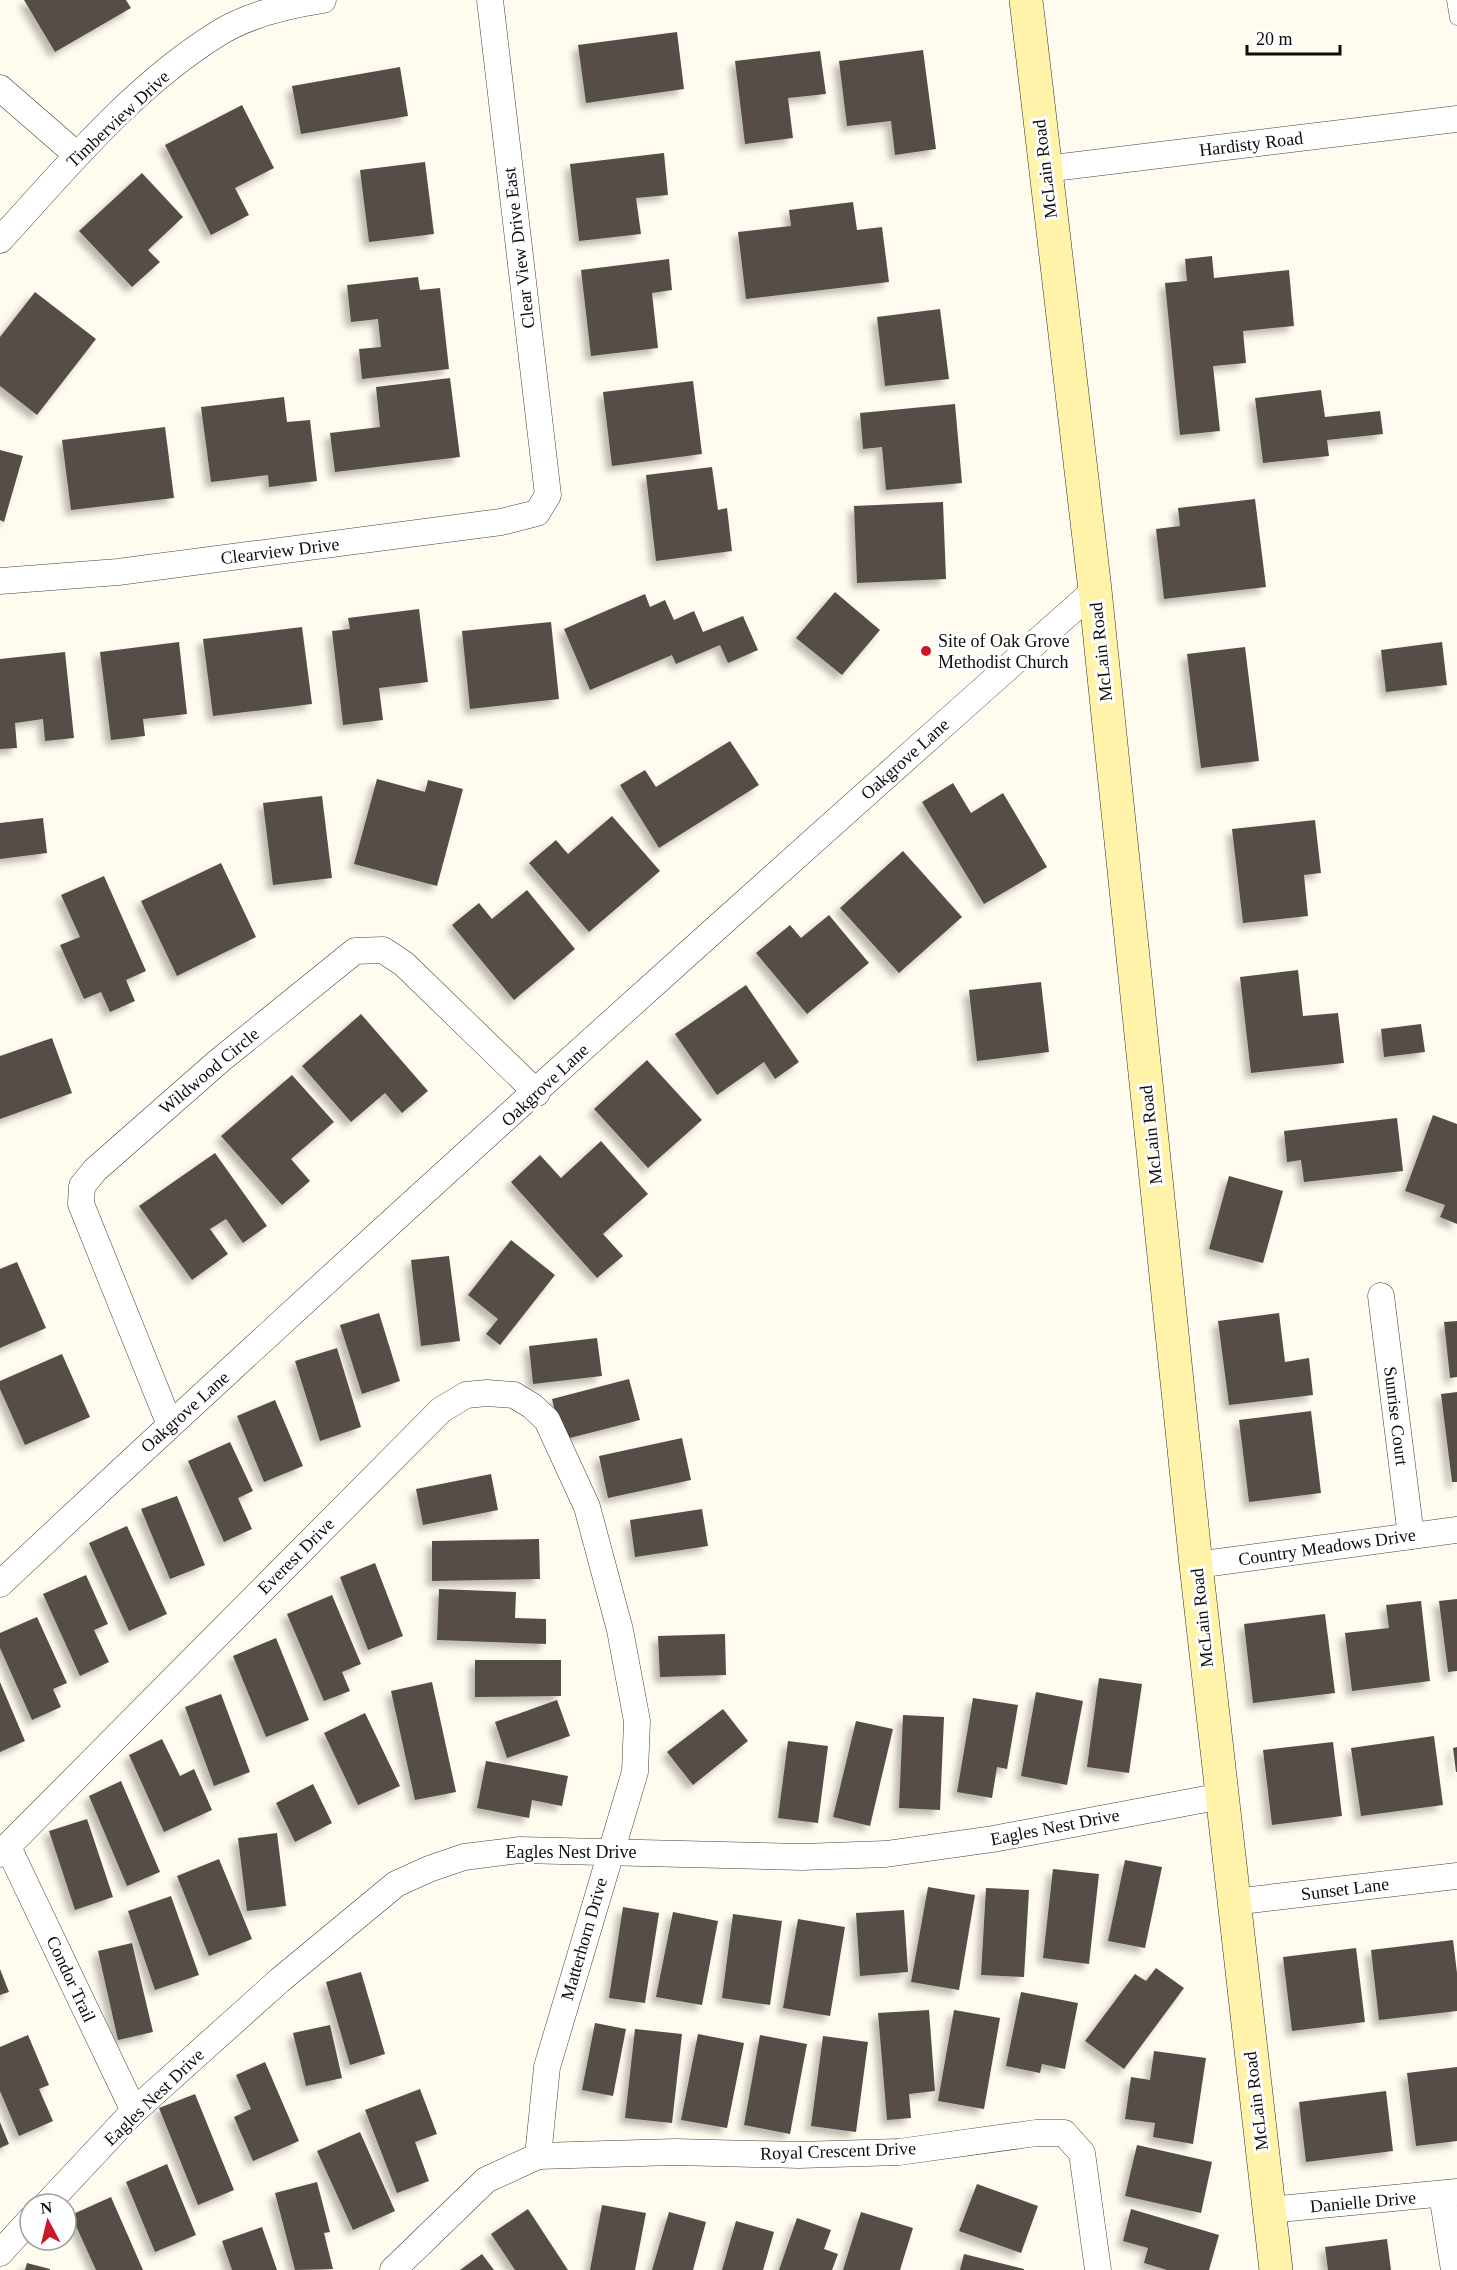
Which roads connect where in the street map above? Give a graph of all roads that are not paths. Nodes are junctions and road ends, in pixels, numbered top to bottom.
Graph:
1 (323, 0) edge
2 (490, 0) edge
3 (1026, 0) edge
4 (1454, 0) edge
5 (1457, 18) edge
6 (0, 88) edge
7 (1457, 119) edge
8 (77, 155) junction
9 (1045, 169) junction
10 (0, 240) edge
11 (548, 495) joint
12 (0, 581) edge
13 (1095, 591) junction
14 (537, 1093) junction
15 (1381, 1296) dead end
16 (170, 1425) junction
17 (587, 1508) joint
18 (1457, 1530) edge
19 (1411, 1536) junction
20 (1196, 1565) junction
21 (0, 1584) edge
22 (1222, 1796) junction
23 (4, 1850) edge
24 (610, 1850) junction
25 (1457, 1876) edge
26 (1233, 1902) junction
27 (134, 2111) junction
28 (538, 2156) junction
29 (58, 2192) edge
30 (1449, 2193) edge
31 (1269, 2210) junction
32 (18, 2233) edge
33 (0, 2253) edge
34 (393, 2270) edge
35 (1098, 2270) edge
36 (1276, 2270) edge
37 (1455, 2270) edge

1 - 8 street, Timberview Drive
2 - 11 street, Clear View Drive East
3 - 9 street, McLain Road
4 - 5 lane
6 - 8 street
7 - 9 street, Hardisty Road
8 - 10 street, Timberview Drive
9 - 13 street, McLain Road
11 - 12 street, Clearview Drive
13 - 14 street, Oakgrove Lane
13 - 20 street, McLain Road
14 - 16 street, Oakgrove Lane
14 - 16 street, Wildwood Circle
15 - 19 street, Sunrise Court
16 - 21 street, Oakgrove Lane
17 - 23 street, Everest Drive
17 - 24 street, Matterhorn Drive
18 - 19 street, Country Meadows Drive
19 - 20 street, Country Meadows Drive
20 - 22 street, McLain Road
22 - 24 street, Eagles Nest Drive
22 - 26 street, McLain Road
23 - 27 street, Condor Trail
24 - 27 street, Eagles Nest Drive
24 - 28 street, Matterhorn Drive
25 - 26 street, Sunset Lane
26 - 31 street, McLain Road
27 - 29 street, Eagles Nest Drive
28 - 34 street
28 - 35 street, Royal Crescent Drive
30 - 31 street, Danielle Drive
30 - 37 street
31 - 36 street, McLain Road
32 - 33 street

